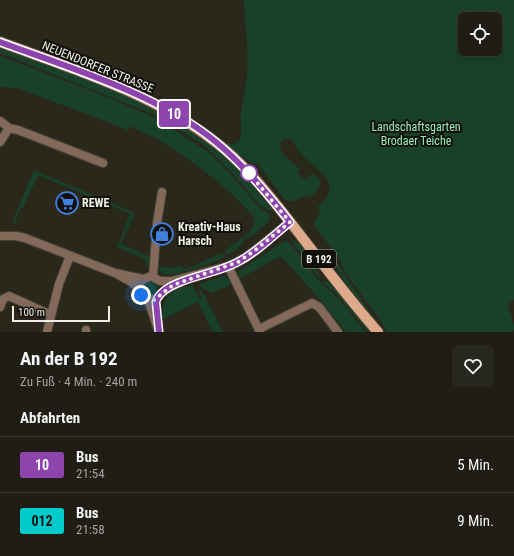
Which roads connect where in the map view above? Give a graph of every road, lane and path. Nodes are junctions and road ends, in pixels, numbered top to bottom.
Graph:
1 (0, 42) edge
2 (0, 121) edge
3 (9, 128) junction
4 (0, 142) edge
5 (103, 163) dead end
6 (162, 192) dead end
7 (290, 222) junction
8 (0, 236) edge
9 (70, 256) junction
10 (228, 266) junction
11 (115, 273) junction
12 (193, 277) junction
13 (143, 279) junction
14 (156, 279) junction
15 (139, 289) junction
16 (162, 292) junction
17 (147, 299) junction
18 (156, 299) junction
19 (0, 307) edge
20 (51, 315) junction
21 (158, 329) edge
22 (260, 331) edge
23 (47, 332) edge
24 (338, 332) edge
25 (378, 332) edge

1 - 7 main road, NEUENDORFER STRASSE / B 192
2 - 3 street
3 - 4 street
3 - 5 street
6 - 14 street
7 - 10 street
7 - 25 main road, NEUENDORFER STRASSE / B 192
8 - 9 street
9 - 11 street
9 - 20 street
10 - 12 street
10 - 22 street
11 - 13 street
11 - 15 street
12 - 14 street
12 - 16 street
13 - 14 street
13 - 15 street
14 - 16 street
15 - 17 street
16 - 18 street
17 - 18 street
17 - 21 street
18 - 21 street
19 - 20 street
20 - 23 street
22 - 24 street

